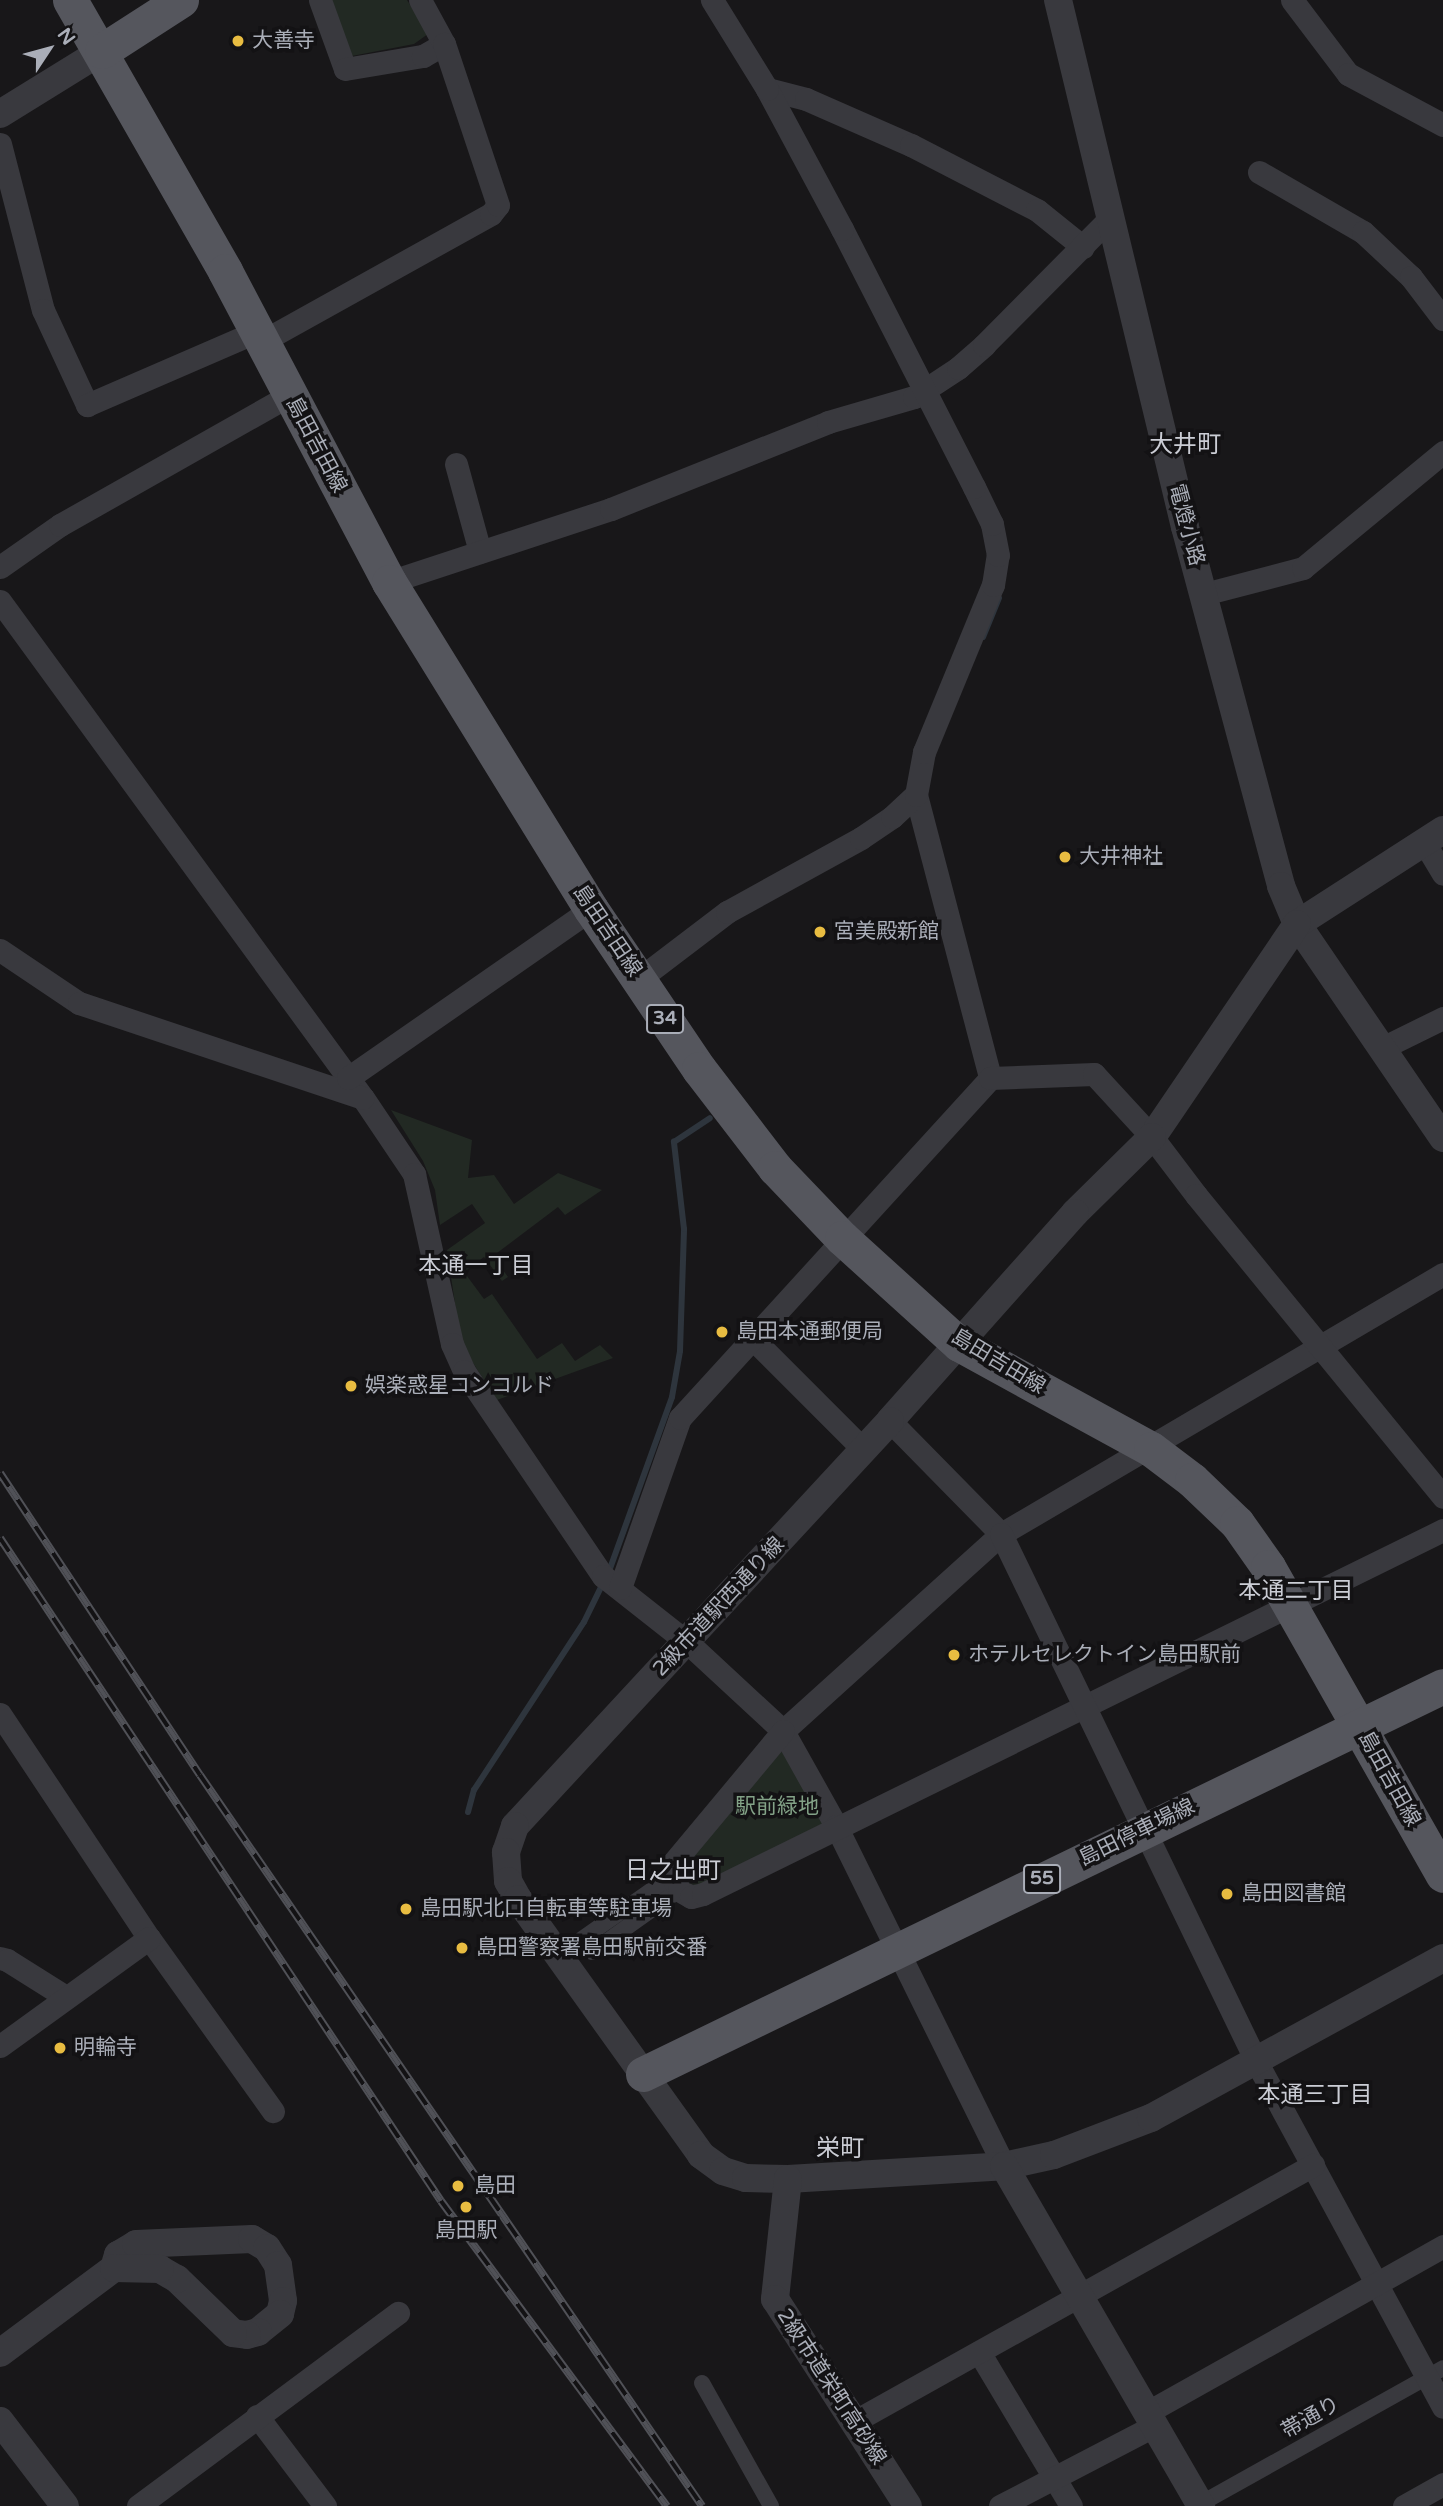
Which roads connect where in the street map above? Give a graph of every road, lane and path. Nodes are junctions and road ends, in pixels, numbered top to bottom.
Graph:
1 (70, 0) edge
2 (181, 0) edge
3 (320, 0) edge
4 (419, 0) edge
5 (712, 0) edge
6 (1058, 0) edge
7 (1292, 0) edge
8 (444, 44) junction
9 (102, 51) junction
10 (767, 89) junction
11 (0, 114) edge
12 (1443, 125) edge
13 (0, 144) edge
14 (1259, 172) dead end
15 (1110, 218) junction
16 (1083, 247) junction
17 (1443, 319) edge
18 (259, 337) junction
19 (923, 391) junction
20 (290, 396) junction
21 (1443, 452) edge
22 (456, 464) dead end
23 (480, 552) junction
24 (0, 567) edge
25 (389, 582) junction
26 (1204, 594) junction
27 (0, 601) edge
28 (916, 795) junction
29 (1434, 836) edge
30 (1443, 874) edge
31 (591, 909) junction
32 (1297, 924) junction
33 (0, 950) edge
34 (639, 979) junction
35 (1443, 1018) edge
36 (1382, 1048) junction
37 (348, 1078) junction
38 (990, 1078) junction
39 (363, 1098) junction
40 (1152, 1137) junction
41 (1443, 1138) edge
42 (842, 1238) junction
43 (1443, 1274) edge
44 (752, 1338) junction
45 (959, 1344) junction
46 (1321, 1346) junction
47 (890, 1421) junction
48 (863, 1449) junction
49 (1151, 1449) junction
50 (1443, 1497) edge
51 (1443, 1530) edge
52 (1001, 1534) junction
53 (620, 1588) junction
54 (1290, 1606) junction
55 (687, 1642) junction
56 (1443, 1686) edge
57 (1083, 1705) junction
58 (0, 1714) edge
59 (1360, 1726) junction
60 (783, 1731) junction
61 (836, 1826) junction
62 (1144, 1830) junction
63 (1443, 1875) edge
64 (675, 1883) junction
65 (149, 1938) junction
66 (587, 1946) dead end
67 (895, 1949) junction
68 (0, 1958) edge
69 (1443, 1958) edge
70 (66, 1997) junction
71 (0, 2046) edge
72 (1256, 2061) junction
73 (643, 2074) junction
74 (273, 2111) dead end
75 (1313, 2165) junction
76 (1004, 2166) junction
77 (788, 2179) junction
78 (1443, 2246) edge
79 (114, 2269) junction
80 (1378, 2284) junction
81 (1077, 2294) junction
82 (398, 2313) dead end
83 (979, 2352) junction
84 (0, 2353) edge
85 (1436, 2372) edge
86 (702, 2383) dead end
87 (1443, 2407) edge
88 (257, 2416) junction
89 (1150, 2420) junction
90 (0, 2421) edge
91 (855, 2421) junction
92 (1054, 2477) junction
93 (1443, 2484) edge
94 (1200, 2505) edge
95 (65, 2506) edge
96 (138, 2506) edge
97 (326, 2506) edge
98 (771, 2506) edge
99 (908, 2506) edge
100 (1000, 2506) edge
101 (1071, 2506) edge
102 (1404, 2506) edge

1 - 9 main road, 島田吉田線 / 34
2 - 9 main road
3 - 8 street
4 - 8 street
5 - 10 street
6 - 15 street, 電燈小路
7 - 12 street
8 - 18 street
9 - 11 street
9 - 18 main road, 島田吉田線 / 34
10 - 16 street
10 - 19 street
13 - 18 street
14 - 17 street
15 - 16 street
15 - 26 street, 電燈小路
16 - 19 street
18 - 20 main road, 島田吉田線 / 34
19 - 23 street
19 - 28 street
20 - 24 street
20 - 25 main road, 島田吉田線 / 34
21 - 26 street
22 - 23 street
23 - 25 street
25 - 31 main road, 島田吉田線 / 34
26 - 32 street, 電燈小路
27 - 37 street
28 - 34 street
28 - 38 street
29 - 30 street
29 - 32 street
31 - 34 main road, 島田吉田線 / 34
31 - 37 street
32 - 36 street, 電燈小路
32 - 40 street, 2級市道駅西通り線
33 - 39 street
34 - 42 main road, 島田吉田線 / 34
35 - 36 street
36 - 41 street, 電燈小路
37 - 39 street
38 - 40 street
38 - 42 street
39 - 53 street
40 - 45 street, 2級市道駅西通り線
40 - 46 street
42 - 44 street
42 - 45 main road, 島田吉田線 / 34
43 - 46 street
44 - 48 street
44 - 53 street
45 - 47 street, 2級市道駅西通り線
45 - 49 main road, 島田吉田線 / 34
46 - 49 street
46 - 50 street
47 - 48 street, 2級市道駅西通り線
47 - 52 street
48 - 55 street, 2級市道駅西通り線
49 - 52 street
49 - 54 main road, 島田吉田線 / 34
51 - 54 street
52 - 57 street
52 - 60 street
53 - 55 street
54 - 57 street
54 - 59 main road, 島田吉田線 / 34
55 - 60 street
55 - 73 street, 2級市道駅西通り線
56 - 59 main road, 島田停車場線 / 55
57 - 61 street
57 - 62 street
58 - 65 street
59 - 62 main road, 島田停車場線 / 55
59 - 63 main road, 島田吉田線 / 34
60 - 61 street
60 - 64 street
61 - 64 street
61 - 67 street
62 - 67 main road, 島田停車場線 / 55
62 - 72 street
64 - 66 street
65 - 70 street
65 - 74 street
67 - 73 main road, 島田停車場線 / 55
67 - 76 street
68 - 70 street
69 - 72 street
70 - 71 street
72 - 75 street
72 - 76 street
73 - 77 street
75 - 80 street
75 - 81 street
76 - 77 street
76 - 81 street
77 - 91 street, 2級市道栄町高砂線
78 - 80 street
79 - 79 street
79 - 84 street
80 - 85 street
80 - 89 street
81 - 83 street
81 - 89 street
82 - 88 street
83 - 91 street
83 - 92 street
85 - 87 street
85 - 94 street, 帯通り
86 - 98 street
88 - 96 street
88 - 97 street
89 - 92 street
89 - 94 street
90 - 95 street
91 - 99 street, 2級市道栄町高砂線
92 - 100 street
92 - 101 street
93 - 102 street

